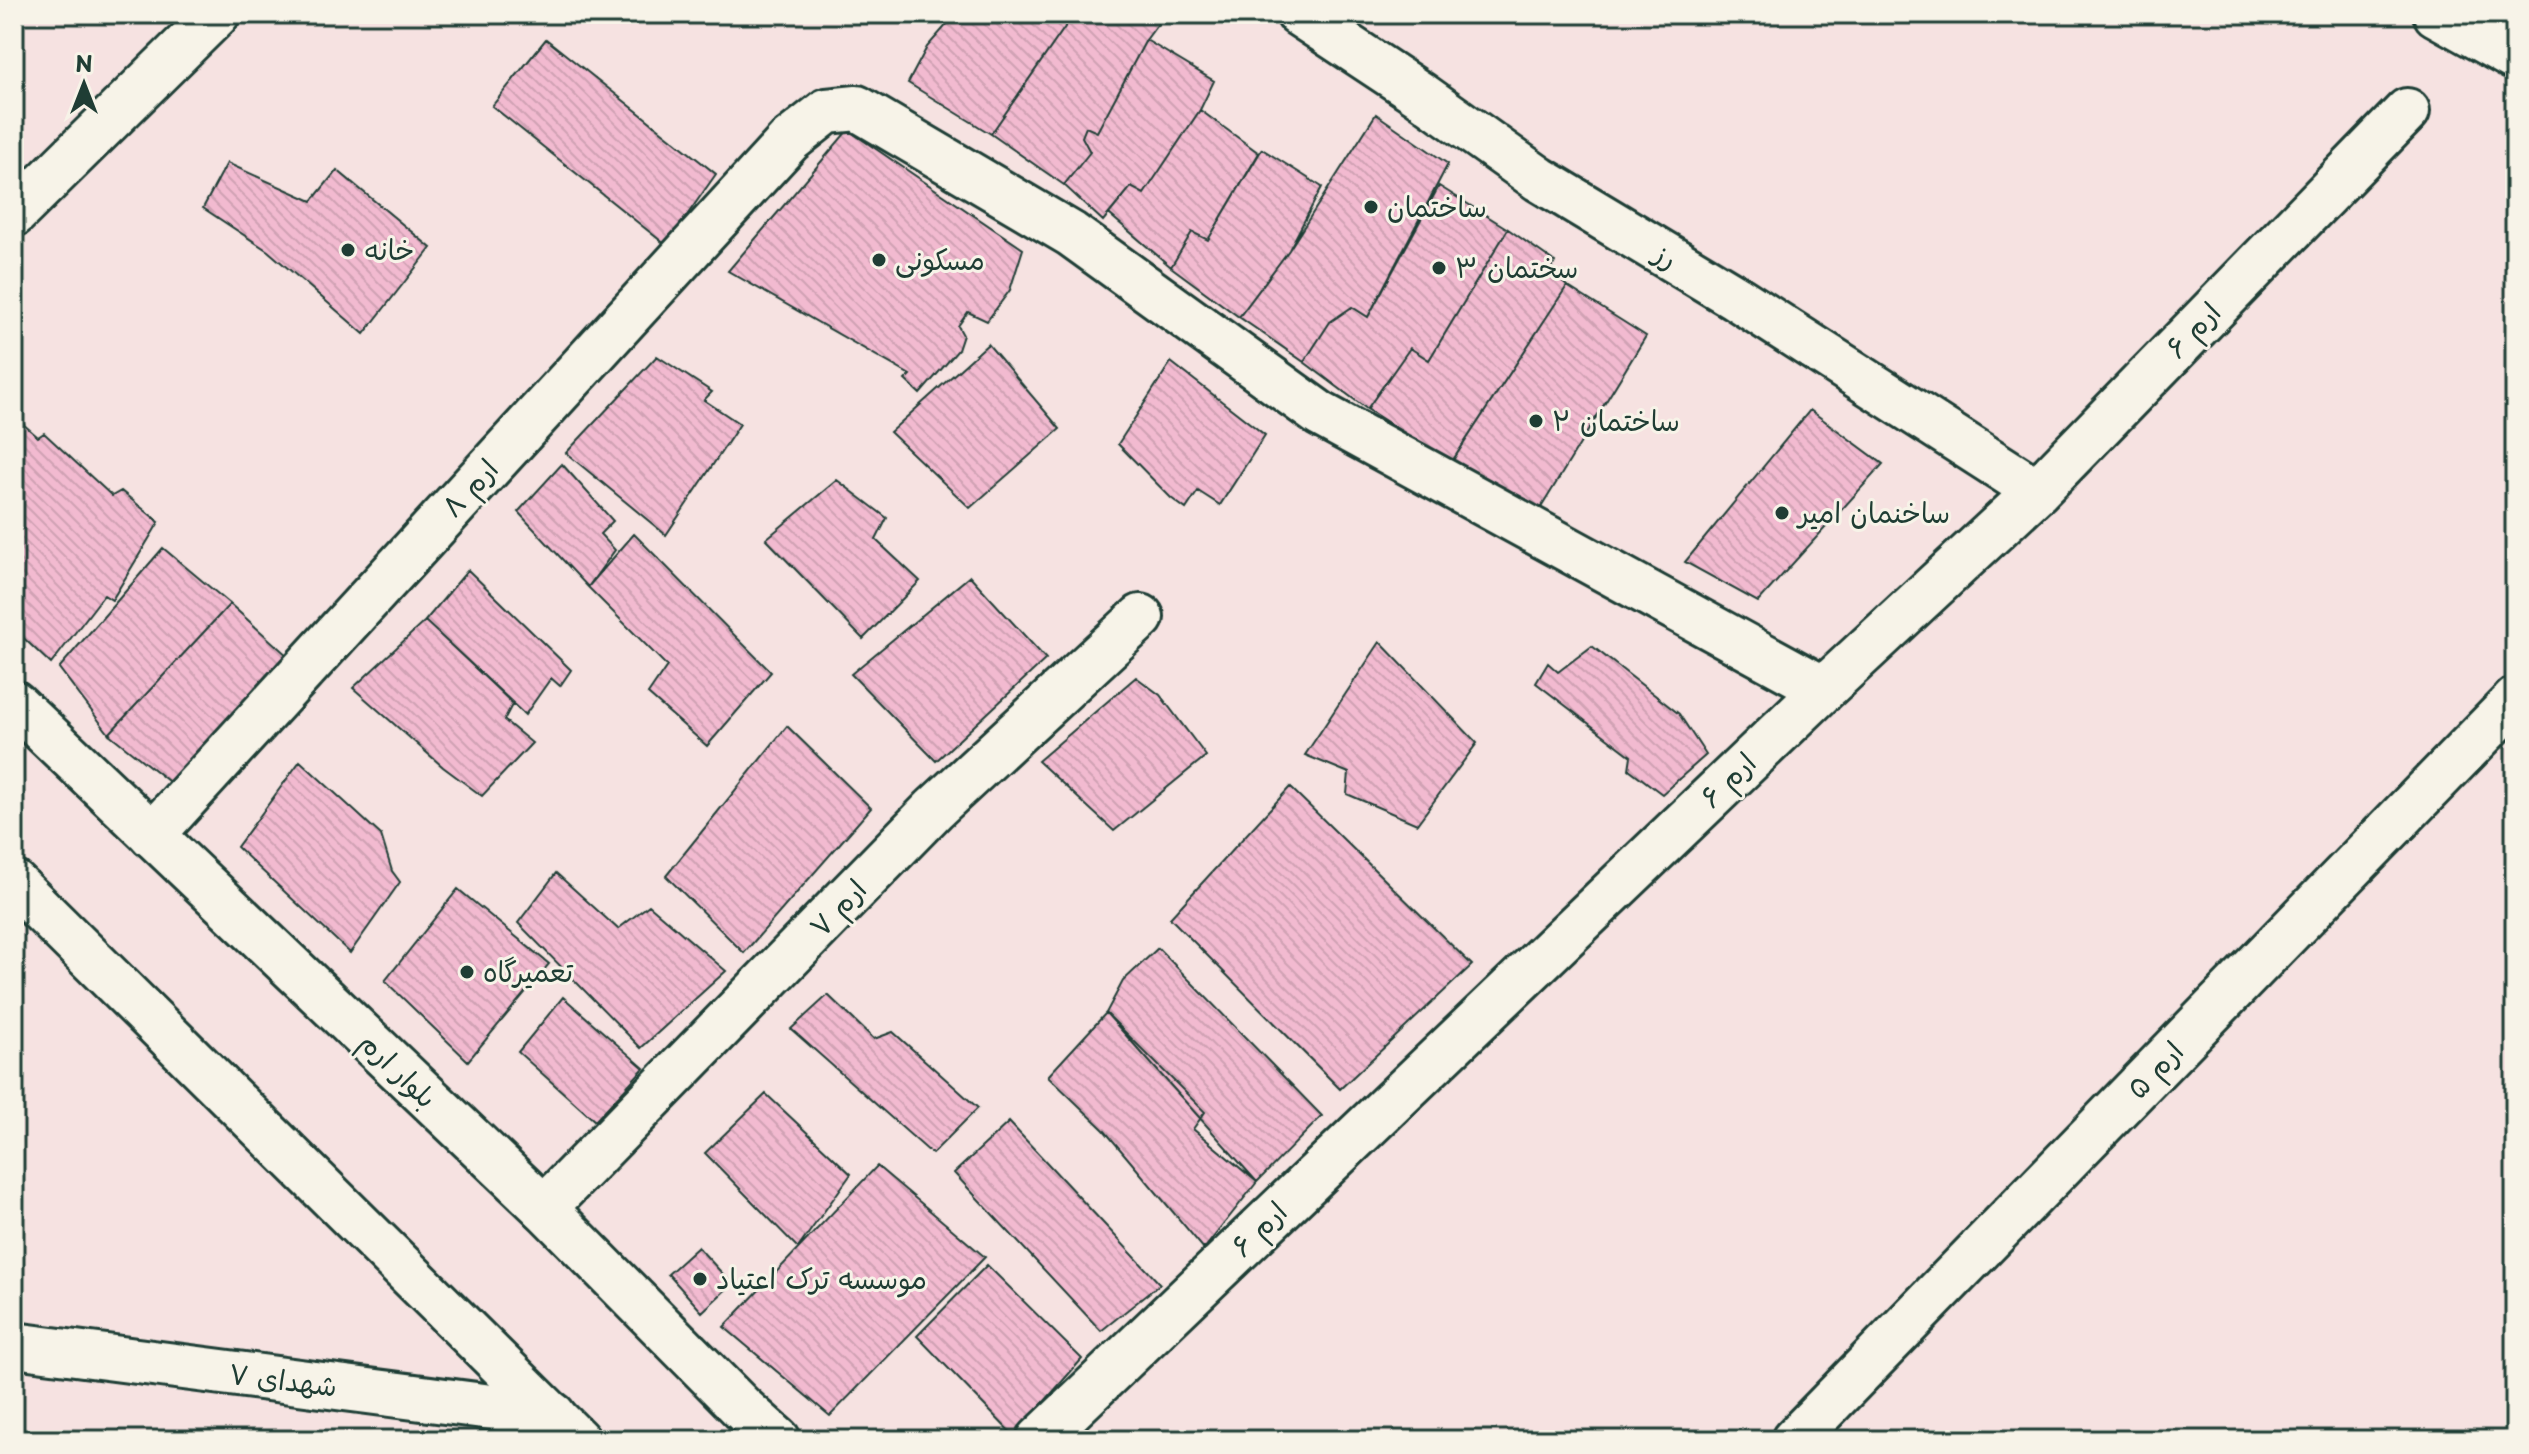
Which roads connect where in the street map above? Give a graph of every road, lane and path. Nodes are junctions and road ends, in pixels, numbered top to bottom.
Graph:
1 (217, 14) edge
2 (1299, 14) edge
3 (2436, 14) edge
4 (2515, 58) edge
5 (2407, 111) dead end
6 (14, 214) edge
7 (2037, 491) junction
8 (1141, 617) dead end
9 (1824, 689) junction
10 (2515, 700) edge
11 (19, 711) edge
12 (152, 835) junction
13 (19, 892) edge
14 (544, 1208) junction
15 (14, 1345) edge
16 (565, 1428) edge
17 (778, 1440) edge
18 (1039, 1440) edge
19 (1794, 1440) edge

1 - 6 street
2 - 7 street, رز
3 - 4 street
5 - 7 street, ارم ۶
7 - 9 street, ارم ۶
8 - 14 street, ارم ۷
9 - 12 street, ارم ۸
9 - 18 street, ارم ۶
10 - 19 street, ارم ۵
11 - 12 street, بلوار ارم
12 - 14 street, بلوار ارم
13 - 16 street
14 - 17 street, بلوار ارم
15 - 16 street, شهدای ۷

